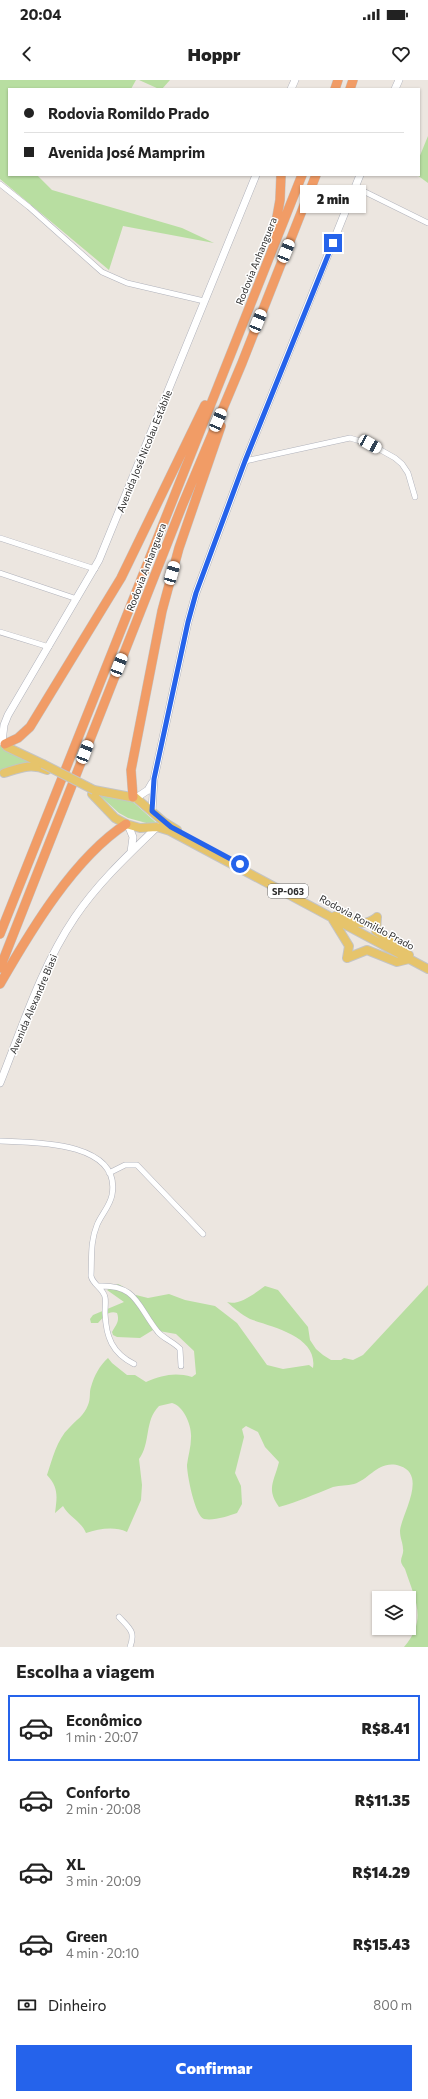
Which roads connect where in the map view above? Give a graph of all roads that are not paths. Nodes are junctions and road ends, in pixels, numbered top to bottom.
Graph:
1 (256, 176) edge
2 (280, 176) edge
3 (302, 176) edge
4 (316, 176) edge
5 (360, 176) edge
6 (0, 184) edge
7 (355, 187) junction
8 (428, 223) edge
9 (268, 261) junction
10 (204, 301) junction
11 (230, 356) junction
12 (242, 363) junction
13 (245, 461) junction
14 (415, 497) dead end
15 (0, 538) edge
16 (95, 569) junction
17 (0, 573) edge
18 (77, 599) junction
19 (0, 632) edge
20 (49, 647) junction
21 (8, 715) junction
22 (0, 724) edge
23 (4, 743) edge
24 (45, 767) junction
25 (2, 774) edge
26 (154, 779) junction
27 (93, 792) junction
28 (134, 797) junction
29 (152, 811) junction
30 (127, 824) junction
31 (157, 826) junction
32 (131, 852) junction
33 (334, 918) junction
34 (0, 934) edge
35 (409, 958) junction
36 (428, 965) edge
37 (0, 968) edge
38 (428, 969) edge
39 (0, 984) edge
40 (0, 1083) edge
41 (0, 1141) edge
42 (109, 1173) junction
43 (203, 1234) dead end
44 (98, 1286) junction
45 (134, 1364) dead end
46 (181, 1366) dead end
47 (119, 1617) dead end
48 (130, 1647) edge

1 - 10 main road, Avenida José Nicolau Estábile
2 - 9 highway
3 - 9 highway, Rodovia Anhanguera
4 - 12 highway, Rodovia Anhanguera
5 - 7 main road
6 - 10 street
7 - 8 street
7 - 13 main road
9 - 11 highway, Rodovia Anhanguera
10 - 16 main road, Avenida José Nicolau Estábile
11 - 23 highway
11 - 34 highway, Rodovia Anhanguera
12 - 28 highway
12 - 37 highway, Rodovia Anhanguera
13 - 14 street
13 - 26 main road
15 - 16 street
16 - 18 main road, Avenida José Nicolau Estábile
17 - 18 street
18 - 20 main road, Avenida José Nicolau Estábile
19 - 20 street
20 - 21 main road, Avenida José Nicolau Estábile
21 - 22 main road, Avenida José Nicolau Estábile
21 - 23 main road, Avenida José Nicolau Estábile
23 - 24 main road, SP-063
24 - 25 main road, SP-063
24 - 27 main road, SP-063
26 - 28 main road
26 - 29 main road
27 - 28 main road, SP-063
27 - 30 main road, SP-063
28 - 29 main road, SP-063
29 - 33 main road, Rodovia Romildo Prado / SP-063
30 - 31 main road, SP-063
30 - 32 main road
30 - 39 highway
31 - 32 main road, Avenida Alexandre Biasi
31 - 33 main road, Rodovia Romildo Prado / SP-063
32 - 40 main road, Avenida Alexandre Biasi
33 - 35 main road, Rodovia Romildo Prado / SP-063
33 - 35 main road
33 - 35 main road
35 - 36 main road, Rodovia Romildo Prado / SP-063
35 - 38 main road, Rodovia Romildo Prado / SP-063
41 - 42 street
42 - 43 street
42 - 44 street
44 - 45 street
44 - 46 street
47 - 48 street

